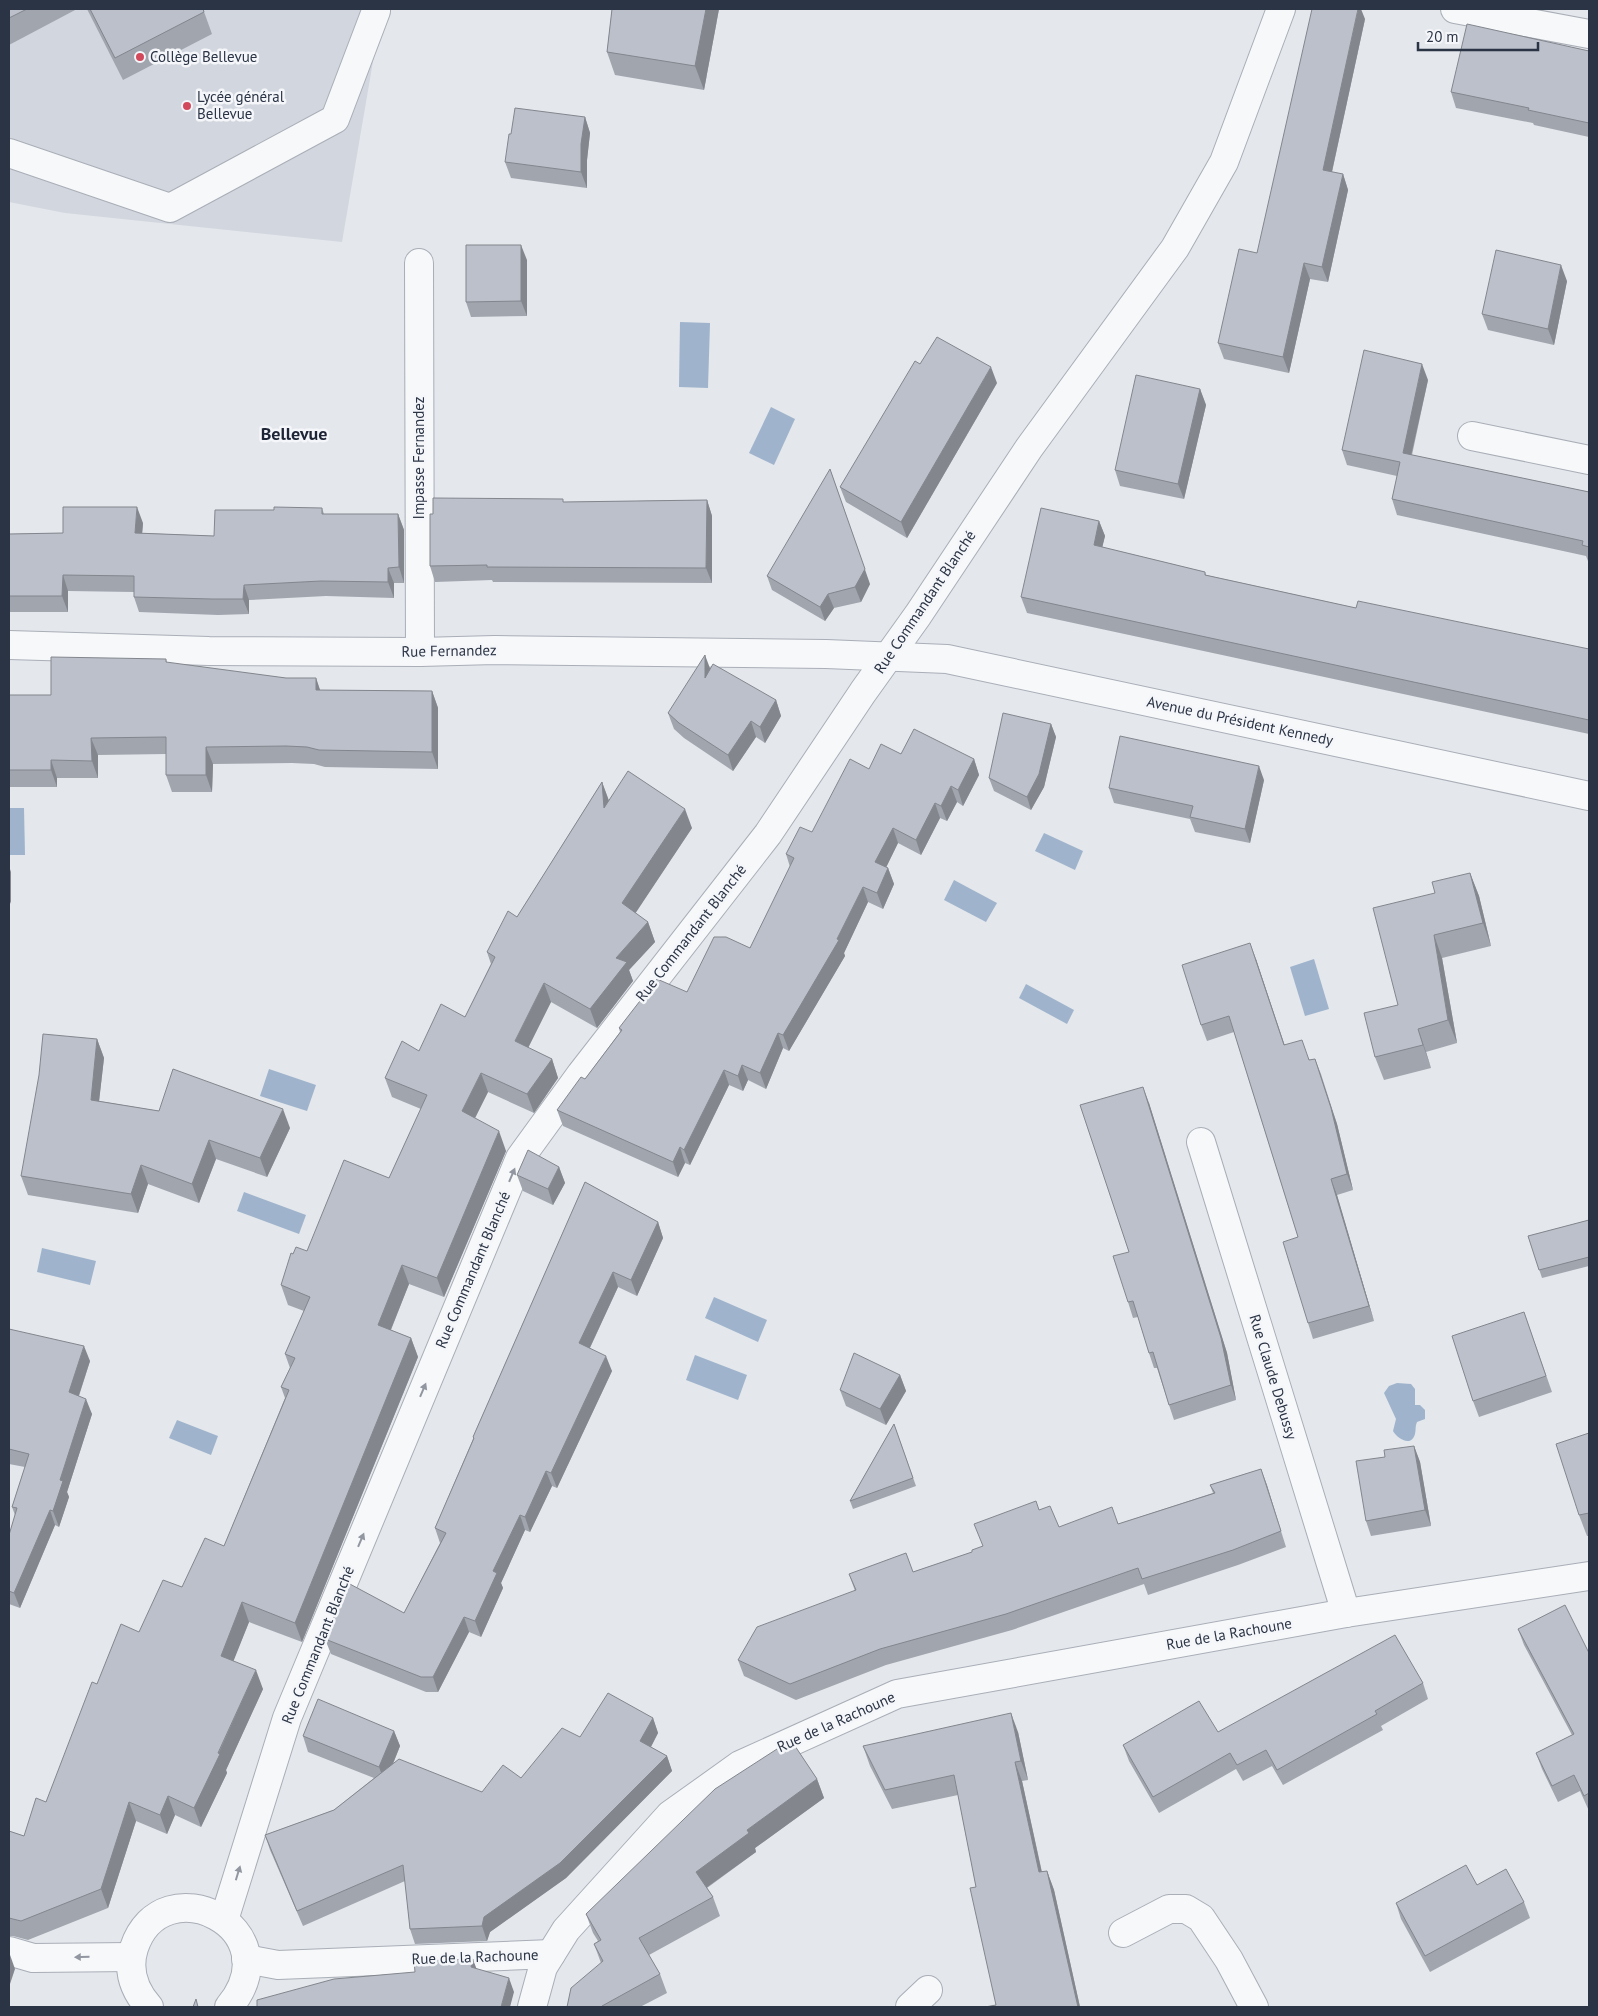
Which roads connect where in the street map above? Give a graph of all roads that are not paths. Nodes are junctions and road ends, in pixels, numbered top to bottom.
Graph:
1 (1281, 9) edge
2 (1455, 9) edge
3 (376, 11) dead end
4 (1589, 34) edge
5 (9, 153) edge
6 (419, 263) dead end
7 (1472, 436) dead end
8 (1589, 460) edge
9 (9, 645) edge
10 (420, 652) junction
11 (890, 655) junction
12 (1589, 796) edge
13 (1201, 1142) dead end
14 (1589, 1576) edge
15 (1346, 1613) junction
16 (224, 1920) junction
17 (1123, 1933) dead end
18 (9, 1951) edge
19 (551, 1954) junction
20 (131, 1957) junction
21 (246, 1959) junction
22 (148, 2007) edge
23 (229, 2007) edge
24 (532, 2007) edge
25 (1254, 2007) edge

1 - 11 street, Rue Commandant Blanché
2 - 4 street
3 - 5 street
6 - 10 street, Impasse Fernandez
7 - 8 street
9 - 10 street, Rue Fernandez
10 - 11 street, Rue Fernandez
11 - 12 street, Avenue du Président Kennedy
16 -> 11 street, Rue Commandant Blanché
13 - 15 street, Rue Claude Debussy
14 - 15 street, Rue de la Rachoune
15 - 19 street, Rue de la Rachoune
16 - 20 street
16 - 21 street
17 - 25 street
20 -> 18 street
19 - 21 street, Rue de la Rachoune
19 - 24 street
20 - 22 street
21 - 23 street

